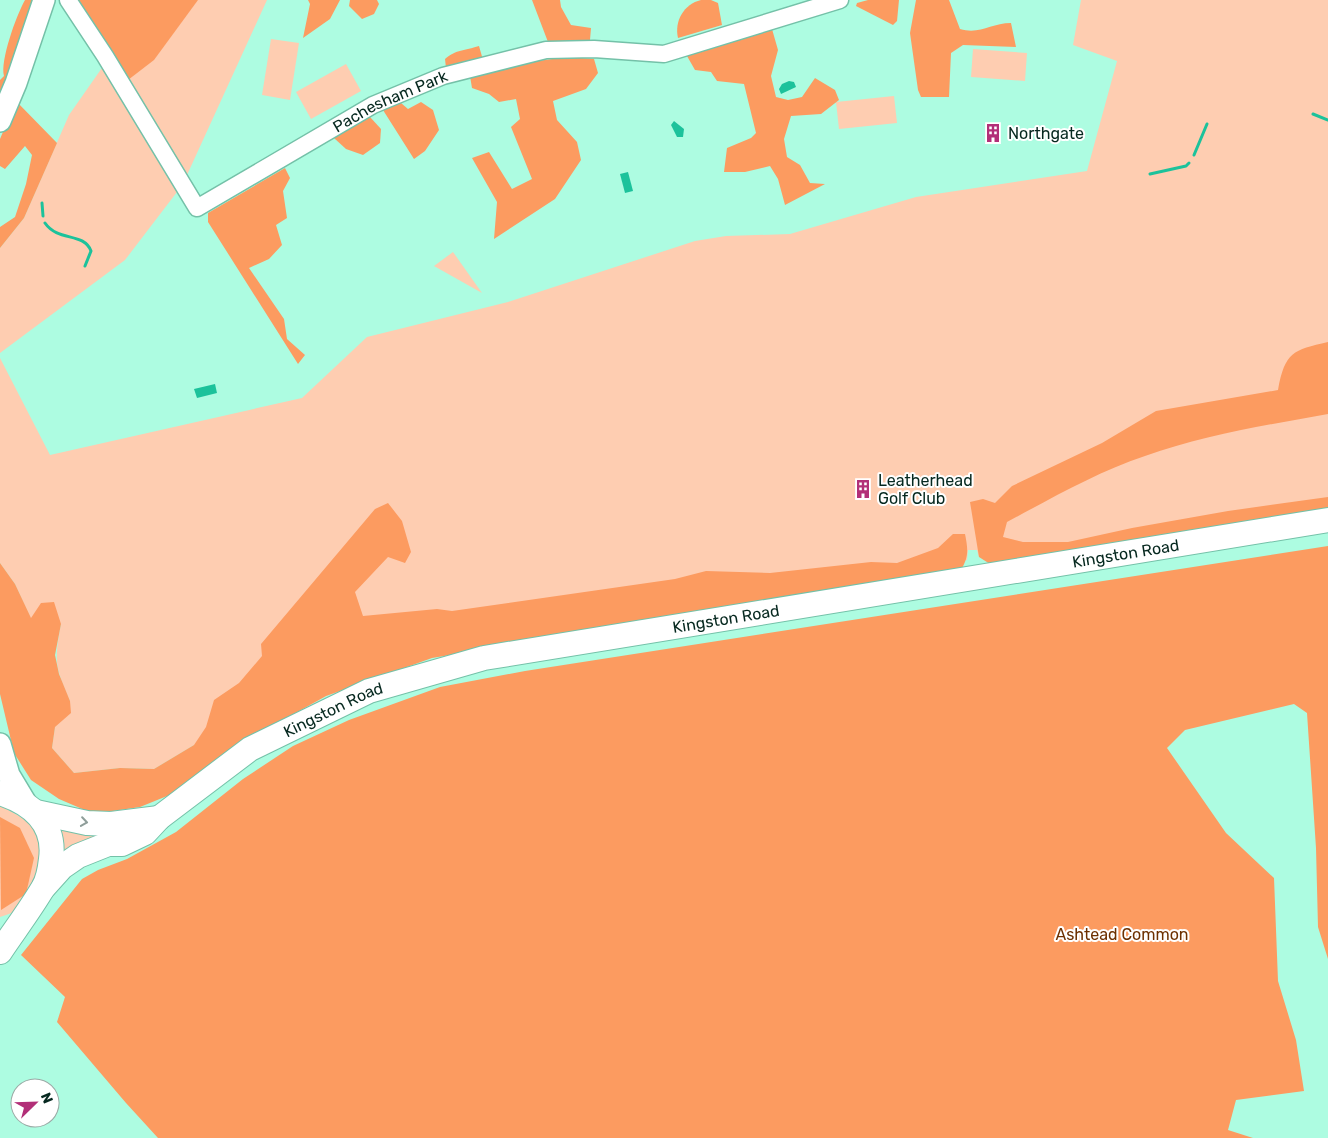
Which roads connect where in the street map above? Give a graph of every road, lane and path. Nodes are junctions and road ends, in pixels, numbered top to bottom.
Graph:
1 (44, 0) edge
2 (68, 0) edge
3 (840, 0) edge
4 (0, 122) edge
5 (1328, 520) edge
6 (0, 744) edge
7 (0, 794) edge
8 (32, 808) junction
9 (159, 818) junction
10 (122, 844) junction
11 (38, 895) junction
12 (0, 923) edge
13 (0, 952) edge
14 (0, 964) edge

1 - 4 main road
2 - 3 street, Pachesham Park
5 - 9 highway, Kingston Road
6 - 8 main road
7 - 8 highway
8 -> 9 highway
8 - 11 highway
9 - 10 highway, Kingston Road
10 - 11 highway, Kingston Road
10 - 14 highway
11 - 12 highway
11 - 13 highway

